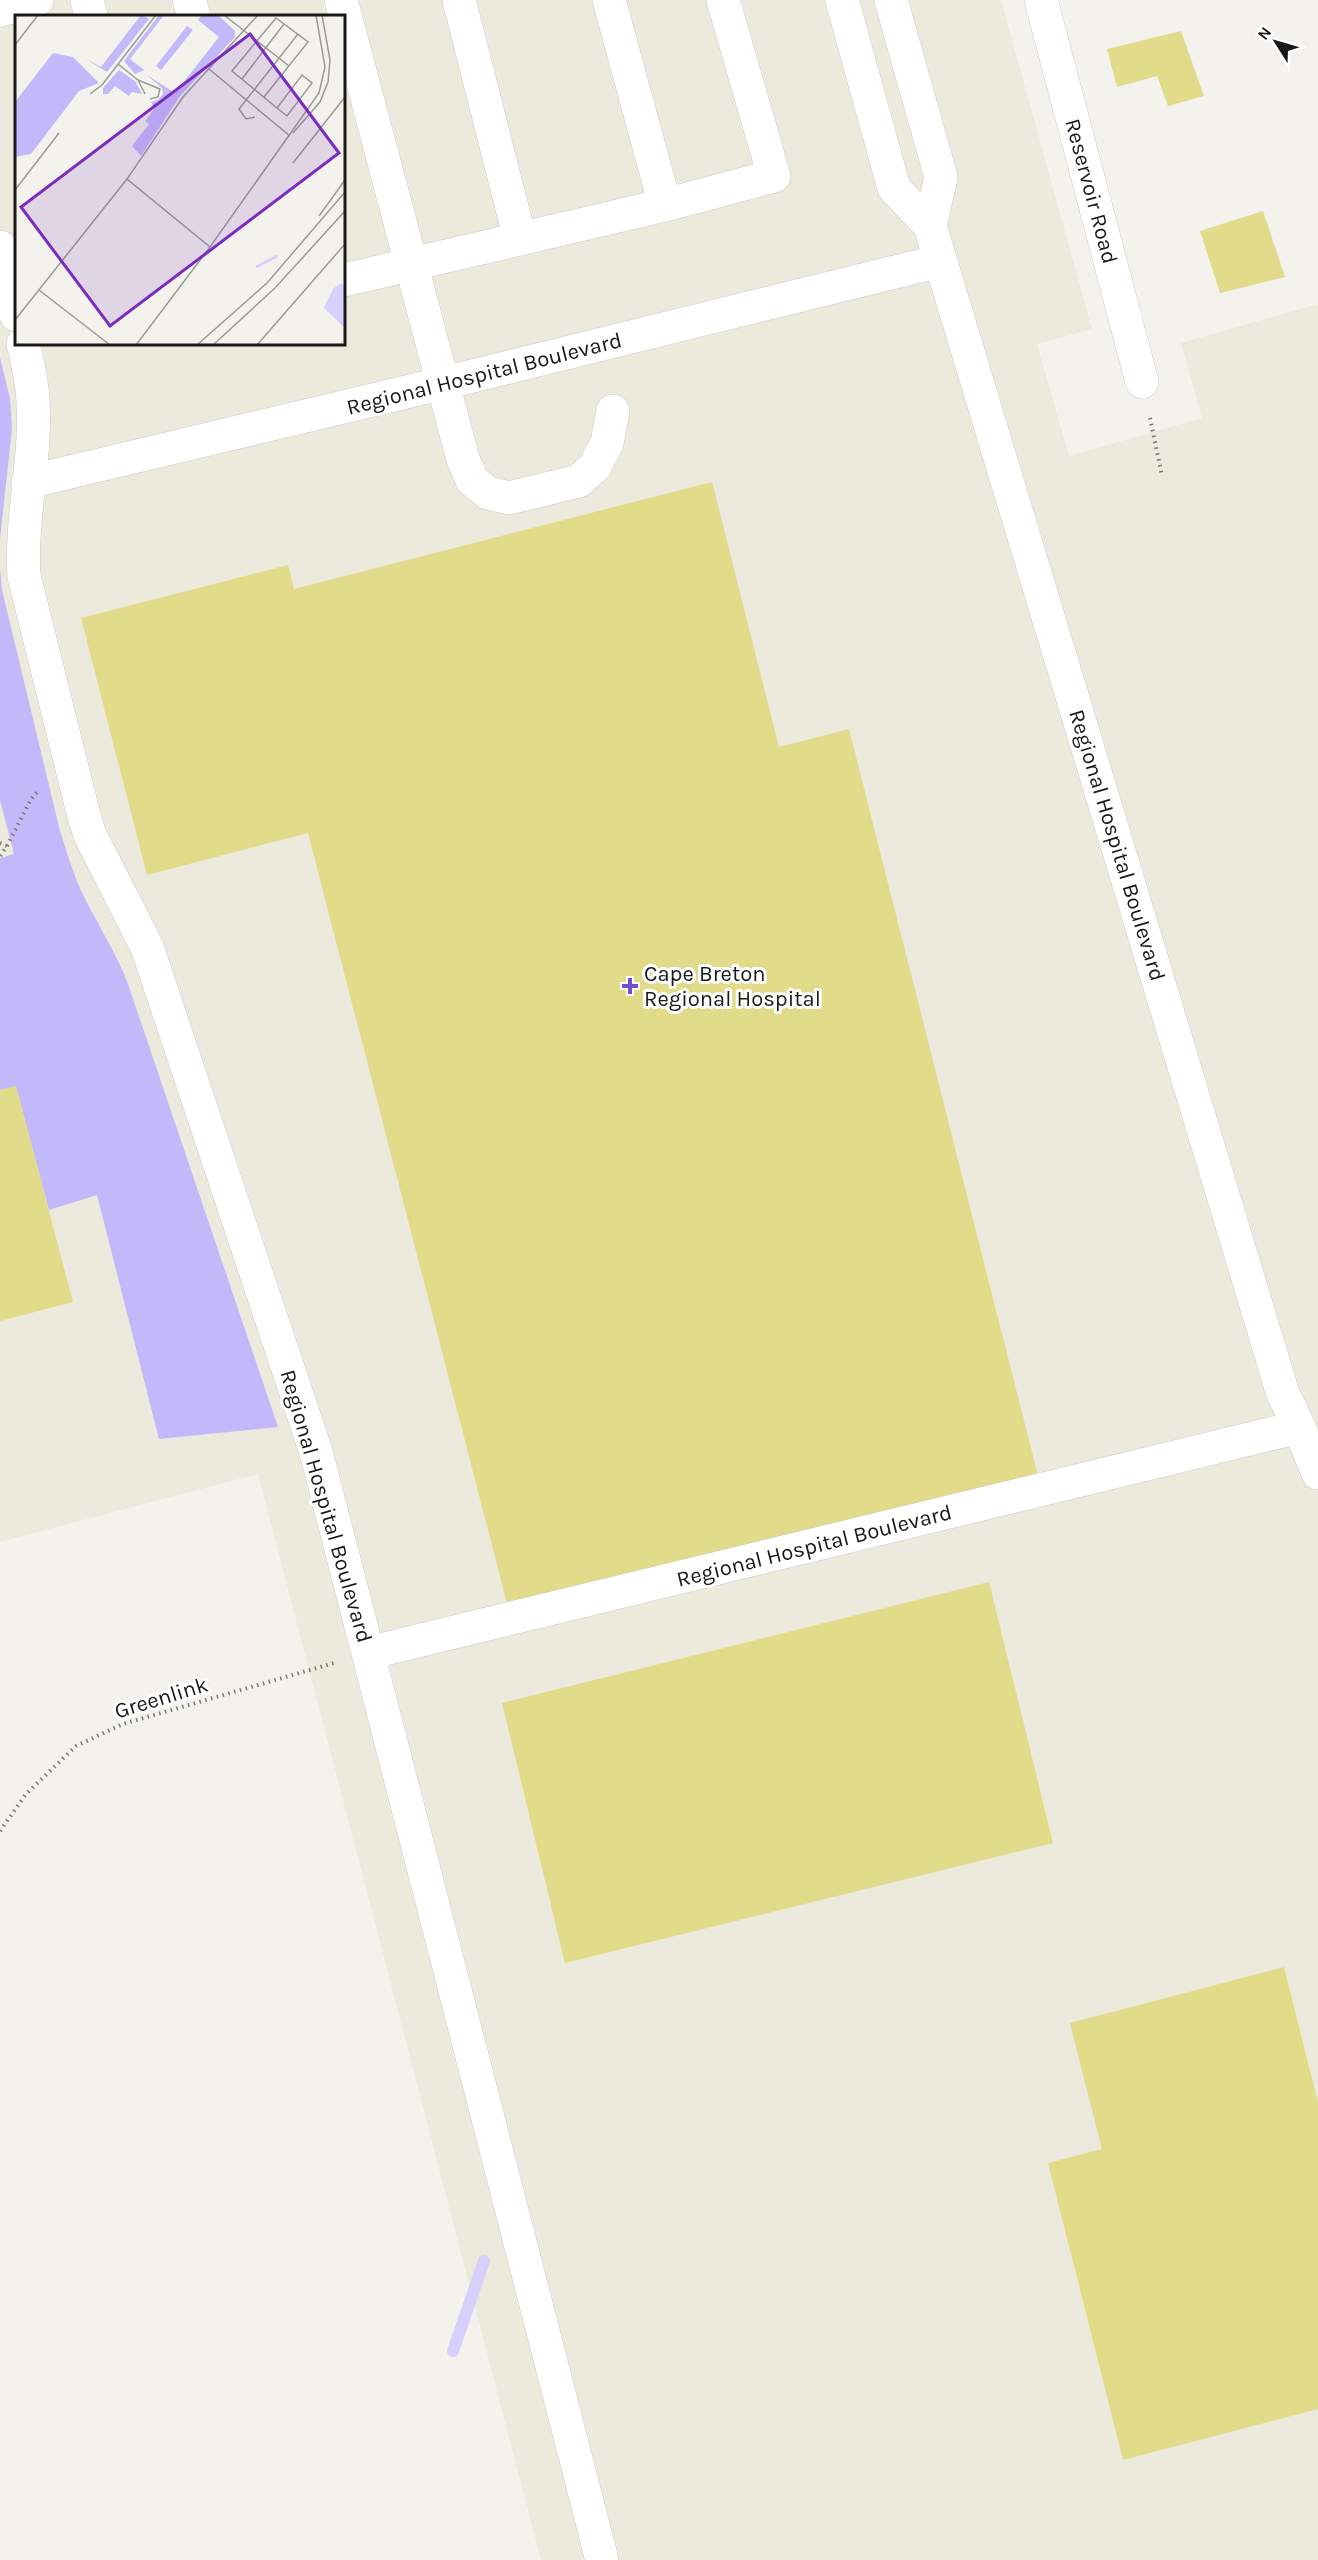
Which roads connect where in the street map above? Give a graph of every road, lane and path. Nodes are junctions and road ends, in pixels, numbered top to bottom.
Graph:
1 (37, 0) edge
2 (87, 0) edge
3 (189, 0) edge
4 (341, 0) edge
5 (459, 0) edge
6 (609, 0) edge
7 (723, 0) edge
8 (842, 0) edge
9 (891, 0) edge
10 (1041, 0) edge
11 (0, 10) edge
12 (91, 15) edge
13 (194, 15) edge
14 (345, 15) edge
15 (345, 15) edge
16 (665, 206) junction
17 (930, 226) junction
18 (520, 239) junction
19 (0, 247) edge
20 (940, 261) junction
21 (410, 264) junction
22 (345, 280) edge
23 (15, 311) edge
24 (23, 345) edge
25 (1142, 382) joint
26 (444, 383) junction
27 (613, 411) dead end
28 (1162, 476) dead end
29 (28, 482) junction
30 (72, 768) junction
31 (0, 843) edge
32 (7, 846) junction
33 (0, 856) edge
34 (1299, 1427) junction
35 (1318, 1473) edge
36 (368, 1653) junction
37 (0, 1831) edge
38 (602, 2560) edge

1 - 11 street
2 - 12 street
3 - 13 street
4 - 15 street
5 - 18 street
6 - 16 street
7 - 16 street
8 - 17 street, Regional Hospital Boulevard
9 - 17 street, Regional Hospital Boulevard
10 - 25 street, Reservoir Road
14 - 21 street
16 - 18 street
17 - 20 street, Regional Hospital Boulevard
18 - 21 street
19 - 23 street
20 - 26 street, Regional Hospital Boulevard
20 - 34 street, Regional Hospital Boulevard
21 - 22 street
21 - 26 street
24 - 29 street, Regional Hospital Boulevard
25 - 28 path
26 - 27 street
26 - 29 street, Regional Hospital Boulevard
29 - 30 street, Regional Hospital Boulevard
30 - 32 path
30 - 36 street, Regional Hospital Boulevard
31 - 32 path
32 - 33 path
34 - 35 street, Regional Hospital Boulevard
34 - 36 street, Regional Hospital Boulevard
36 - 37 path, Greenlink
36 - 38 street

